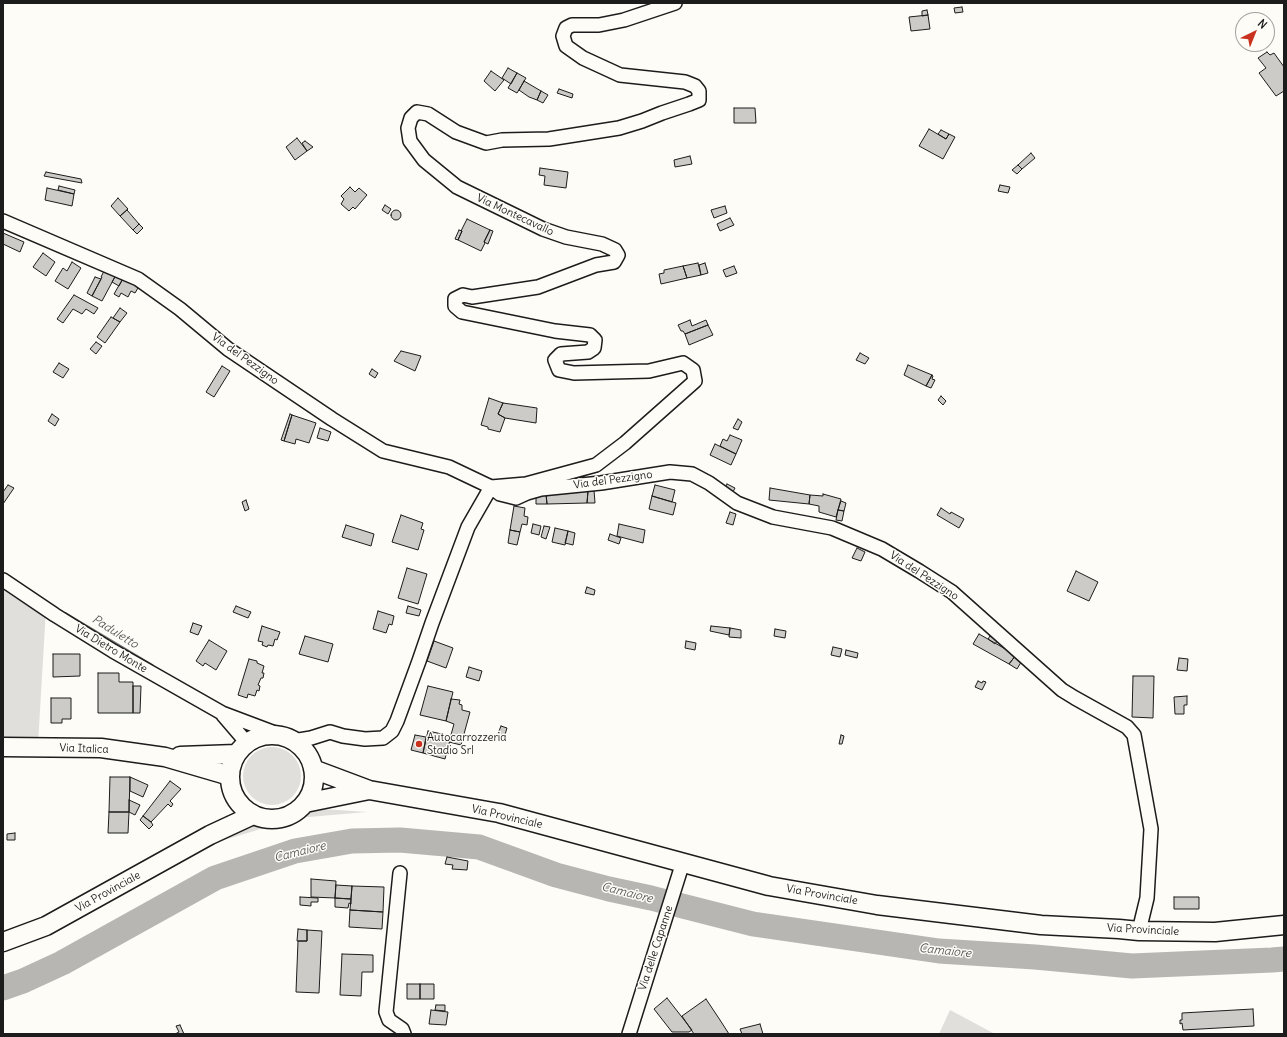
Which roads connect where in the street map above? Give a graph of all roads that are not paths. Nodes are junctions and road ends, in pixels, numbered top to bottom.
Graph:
1 (675, 3) edge
2 (3, 221) edge
3 (491, 487) junction
4 (3, 580) edge
5 (222, 713) junction
6 (298, 741) junction
7 (3, 747) edge
8 (242, 748) junction
9 (165, 757) junction
10 (313, 770) junction
11 (230, 776) junction
12 (369, 790) junction
13 (237, 801) junction
14 (305, 803) junction
15 (253, 815) junction
16 (210, 835) junction
17 (683, 862) junction
18 (400, 873) dead end
19 (1284, 925) edge
20 (1138, 930) junction
21 (3, 942) edge
22 (404, 1034) edge
23 (629, 1034) edge

1 - 3 street, Via Montecavallo
2 - 3 street, Via del Pezzigno
3 - 6 street
3 - 20 street, Via del Pezzigno
4 - 5 street, Via Dietro Monte
5 - 6 street, Via Dietro Monte
5 - 8 street, Via Dietro Monte
6 - 8 main road
6 - 10 main road, Via Provinciale
7 - 9 main road, Via Italica
8 - 9 main road, Via Italica
8 - 11 main road
9 - 11 main road, Via Italica
10 - 12 main road, Via Provinciale
10 - 14 main road, Via Provinciale
11 - 13 main road
12 - 14 main road, Via Provinciale
12 - 17 main road, Via Provinciale
13 - 15 main road
13 - 16 main road, Via Provinciale
14 - 15 main road, Via Provinciale
15 - 16 main road, Via Provinciale
16 - 21 main road, Via Provinciale
17 - 20 main road, Via Provinciale
17 - 23 street, Via delle Capanne
18 - 22 street
19 - 20 main road, Via Provinciale

